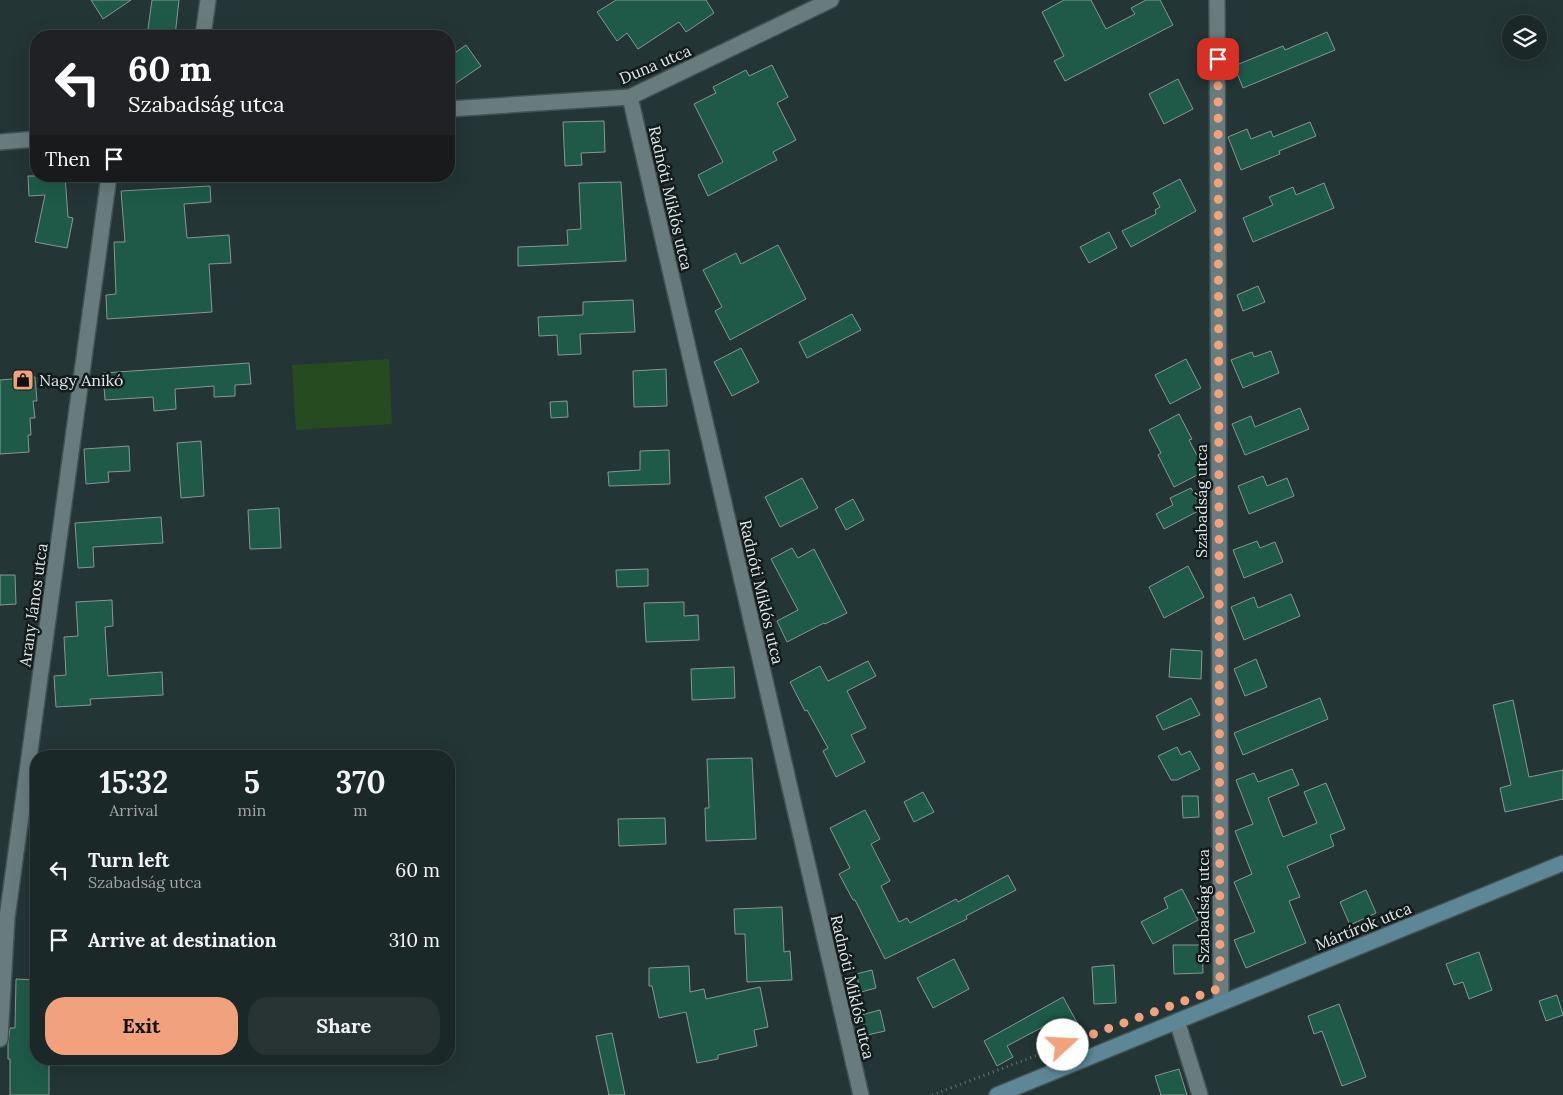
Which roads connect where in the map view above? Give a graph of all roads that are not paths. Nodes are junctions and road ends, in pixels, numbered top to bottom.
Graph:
1 (208, 0) edge
2 (831, 0) edge
3 (1217, 0) edge
4 (204, 30) edge
5 (630, 97) junction
6 (455, 109) edge
7 (30, 140) edge
8 (0, 142) edge
9 (108, 182) edge
10 (30, 750) edge
11 (30, 751) edge
12 (1563, 863) edge
13 (1221, 1002) junction
14 (1177, 1021) junction
15 (0, 1039) edge
16 (861, 1095) edge
17 (997, 1095) edge
18 (1200, 1095) edge

1 - 4 street
2 - 5 street, Duna utca
3 - 13 street, Szabadság utca
5 - 6 street, Duna utca
5 - 16 street, Radnóti Miklós utca
7 - 8 street
9 - 10 street, Arany János utca
11 - 15 street, Arany János utca
12 - 13 main road, Mártírok utca
13 - 14 main road, Mártírok utca
14 - 17 main road, Mártírok utca
14 - 18 street

